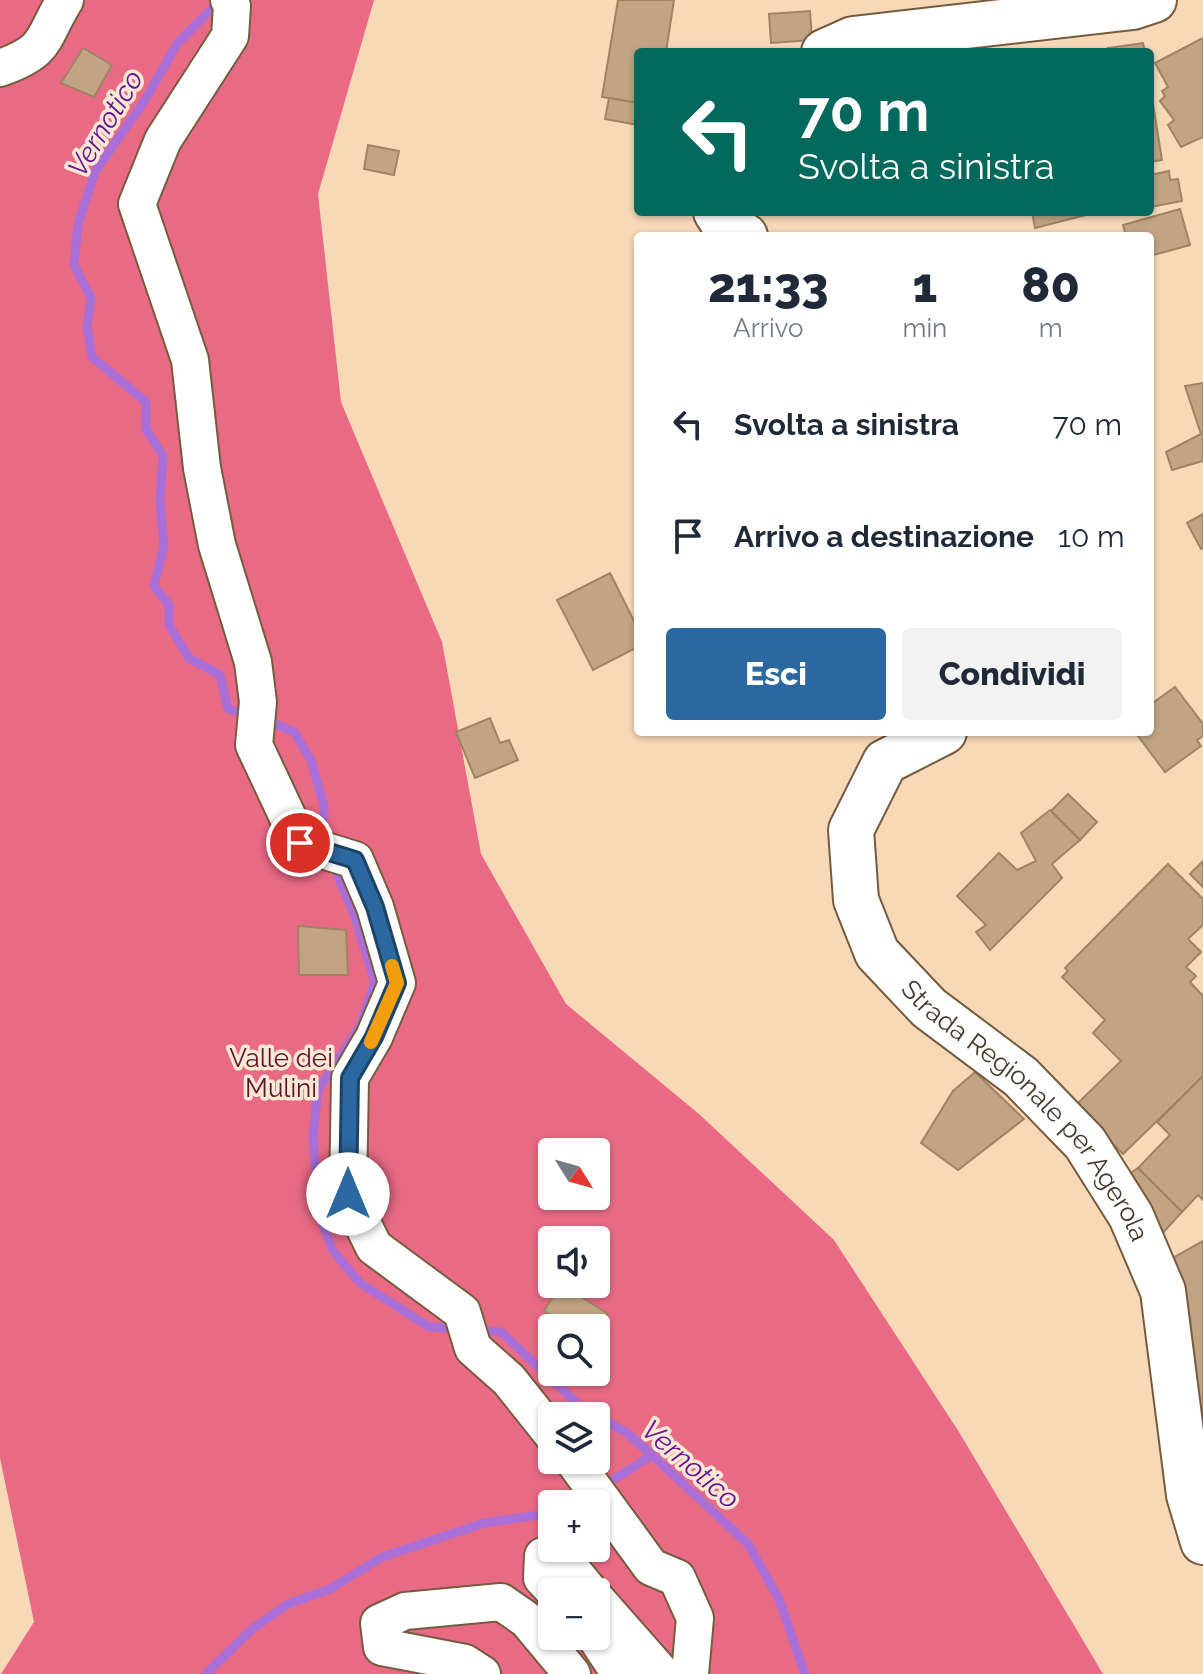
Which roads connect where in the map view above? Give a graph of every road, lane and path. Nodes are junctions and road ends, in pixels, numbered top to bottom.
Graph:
1 (65, 0) edge
2 (1154, 0) edge
3 (231, 3) edge
4 (833, 48) edge
5 (0, 68) edge
6 (719, 216) edge
7 (738, 232) edge
8 (936, 736) edge
9 (538, 1416) edge
10 (583, 1474) edge
11 (1203, 1542) edge
12 (542, 1578) edge
13 (578, 1578) edge
14 (610, 1615) edge
15 (604, 1650) edge
16 (482, 1674) edge
17 (572, 1674) edge
18 (620, 1674) edge
19 (662, 1674) edge
20 (690, 1674) edge

1 - 5 street
2 - 4 main road
3 - 9 street
6 - 7 main road
8 - 11 main road, Strada Regionale per Agerola
10 - 20 street
12 - 13 street
14 - 19 street
15 - 18 street
16 - 17 street

